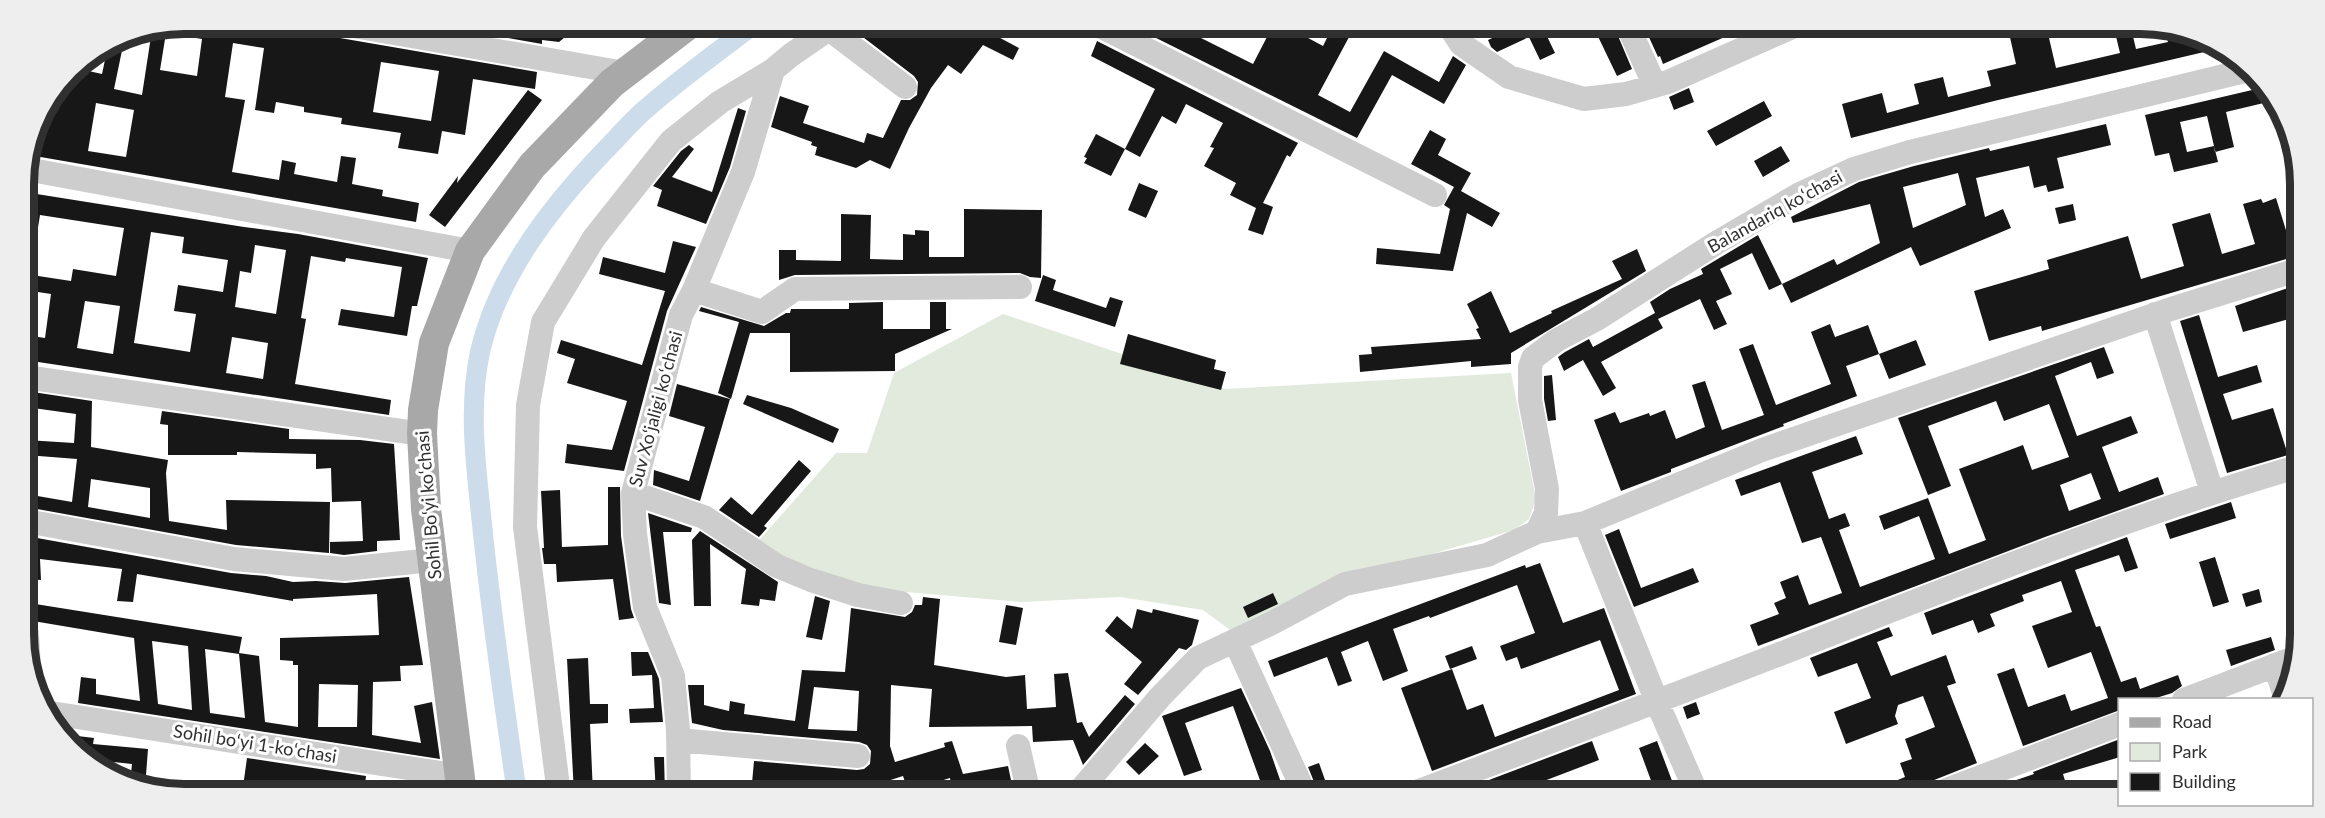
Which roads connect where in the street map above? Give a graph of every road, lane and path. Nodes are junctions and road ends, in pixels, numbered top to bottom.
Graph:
1 (400, 34) edge
2 (676, 34) edge
3 (821, 34) edge
4 (842, 34) edge
5 (1116, 34) edge
6 (1454, 34) edge
7 (1632, 34) edge
8 (1776, 34) edge
9 (773, 70) junction
10 (2240, 72) edge
11 (625, 73) junction
12 (1655, 86) junction
13 (905, 87) dead end
14 (35, 171) edge
15 (1435, 195) dead end
16 (470, 251) junction
17 (2290, 272) edge
18 (1020, 287) dead end
19 (694, 290) junction
20 (2155, 314) junction
21 (35, 378) edge
22 (422, 434) junction
23 (2290, 469) edge
24 (2212, 492) junction
25 (633, 493) junction
26 (34, 523) edge
27 (1585, 523) junction
28 (1537, 532) junction
29 (432, 560) junction
30 (901, 603) dead end
31 (1235, 641) junction
32 (2286, 661) edge
33 (2187, 698) edge
34 (1656, 702) junction
35 (58, 713) edge
36 (2118, 725) edge
37 (678, 740) junction
38 (1018, 746) dead end
39 (858, 756) dead end
40 (1300, 783) edge
41 (1439, 783) edge
42 (1692, 783) edge
43 (1965, 783) edge
44 (455, 784) edge
45 (461, 784) edge
46 (558, 784) edge
47 (679, 784) edge
48 (1027, 784) edge
49 (1086, 784) edge

1 - 11 street
2 - 11 main road, Sohil Boʻyi koʻchasi
3 - 9 street
4 - 13 street
5 - 15 street
6 - 12 street
7 - 12 street
8 - 12 street
9 - 19 street, Suv Xoʻjaligi koʻchasi
9 - 46 street
10 - 28 street, Balandariq koʻchasi
11 - 16 main road, Sohil Boʻyi koʻchasi
14 - 16 street
16 - 22 main road, Sohil Boʻyi koʻchasi
17 - 20 street
18 - 19 street
19 - 25 street, Suv Xoʻjaligi koʻchasi
20 - 24 street
20 - 27 street
21 - 22 street
22 - 29 main road, Sohil Boʻyi koʻchasi
23 - 24 street
24 - 34 street
25 - 30 street
25 - 37 street, Suv Xoʻjaligi koʻchasi
26 - 29 street
27 - 28 street
27 - 34 street
28 - 31 street
29 - 45 main road, Sohil Boʻyi koʻchasi
31 - 40 street
31 - 49 street
32 - 33 street
34 - 41 street
34 - 42 street
35 - 44 street, Sohil boʻyi 1-koʻchasi
36 - 43 street
37 - 39 street
37 - 47 street, Suv Xoʻjaligi koʻchasi
38 - 48 street

